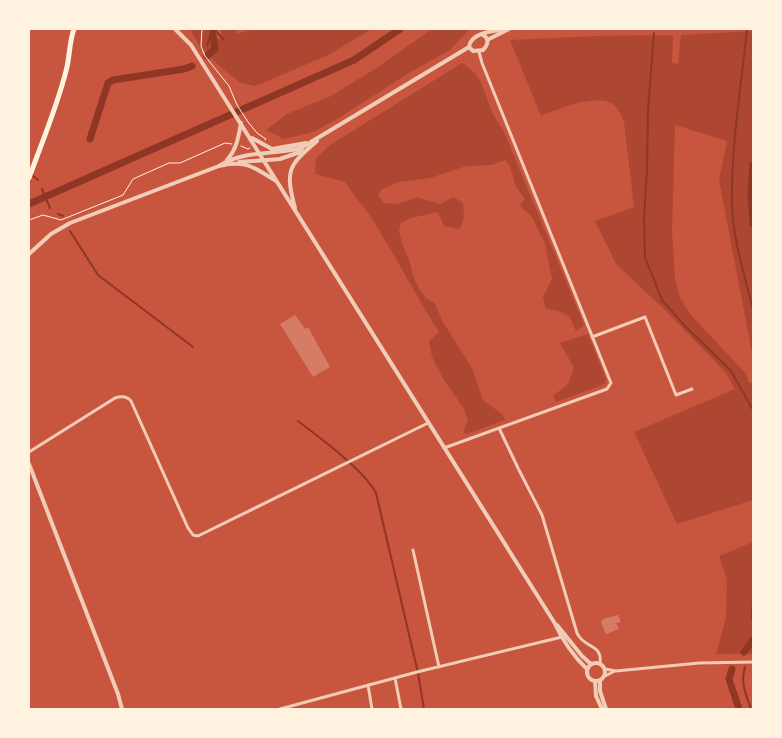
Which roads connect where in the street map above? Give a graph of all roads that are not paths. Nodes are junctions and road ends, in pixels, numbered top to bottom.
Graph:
1 (69, 29) edge
2 (74, 29) edge
3 (176, 29) edge
4 (508, 29) edge
5 (483, 34) junction
6 (71, 38) junction
7 (488, 40) junction
8 (469, 47) junction
9 (479, 52) junction
10 (241, 124) junction
11 (324, 135) junction
12 (257, 144) junction
13 (308, 149) junction
14 (260, 154) junction
15 (264, 160) junction
16 (226, 162) junction
17 (234, 162) junction
18 (219, 166) junction
19 (29, 178) edge
20 (278, 182) junction
21 (296, 211) junction
22 (29, 254) edge
23 (592, 338) junction
24 (692, 389) dead end
25 (428, 423) junction
26 (499, 428) junction
27 (444, 448) junction
28 (29, 452) edge
29 (29, 464) edge
30 (414, 550) dead end
31 (554, 622) junction
32 (562, 637) junction
33 (753, 662) edge
34 (591, 664) junction
35 (600, 664) junction
36 (439, 667) junction
37 (587, 669) junction
38 (604, 669) junction
39 (616, 671) junction
40 (395, 678) junction
41 (601, 679) junction
42 (595, 681) junction
43 (368, 685) junction
44 (122, 709) edge
45 (280, 709) edge
46 (372, 709) edge
47 (401, 709) edge
48 (604, 709) edge

1 - 6 main road
2 - 6 main road
3 - 10 street
4 - 5 street
4 - 7 street
5 - 7 street
5 - 8 street
6 - 19 main road
7 - 9 street
8 - 9 street
8 - 11 street
9 - 23 street
10 - 12 street
10 - 16 street
11 - 12 street
11 - 13 street
11 - 14 street
12 - 14 street
13 - 15 street
13 - 21 street
14 - 15 street
14 - 16 street
15 - 17 street
15 - 20 street
16 - 18 street
17 - 18 street
17 - 20 street
18 - 22 street
20 - 21 street
21 - 25 street
23 - 24 street
23 - 26 street
25 - 27 street
25 - 28 street
26 - 27 street
26 - 35 street
27 - 31 street
29 - 44 street
30 - 36 street
31 - 32 street
31 - 34 street
32 - 36 street
32 - 37 street
33 - 39 street
34 - 35 street
34 - 37 street
35 - 38 street
36 - 40 street
37 - 42 street
38 - 39 street
38 - 41 street
39 - 41 street
40 - 43 street
40 - 47 street
41 - 42 street
41 - 48 street
42 - 48 street
43 - 45 street
43 - 46 street

